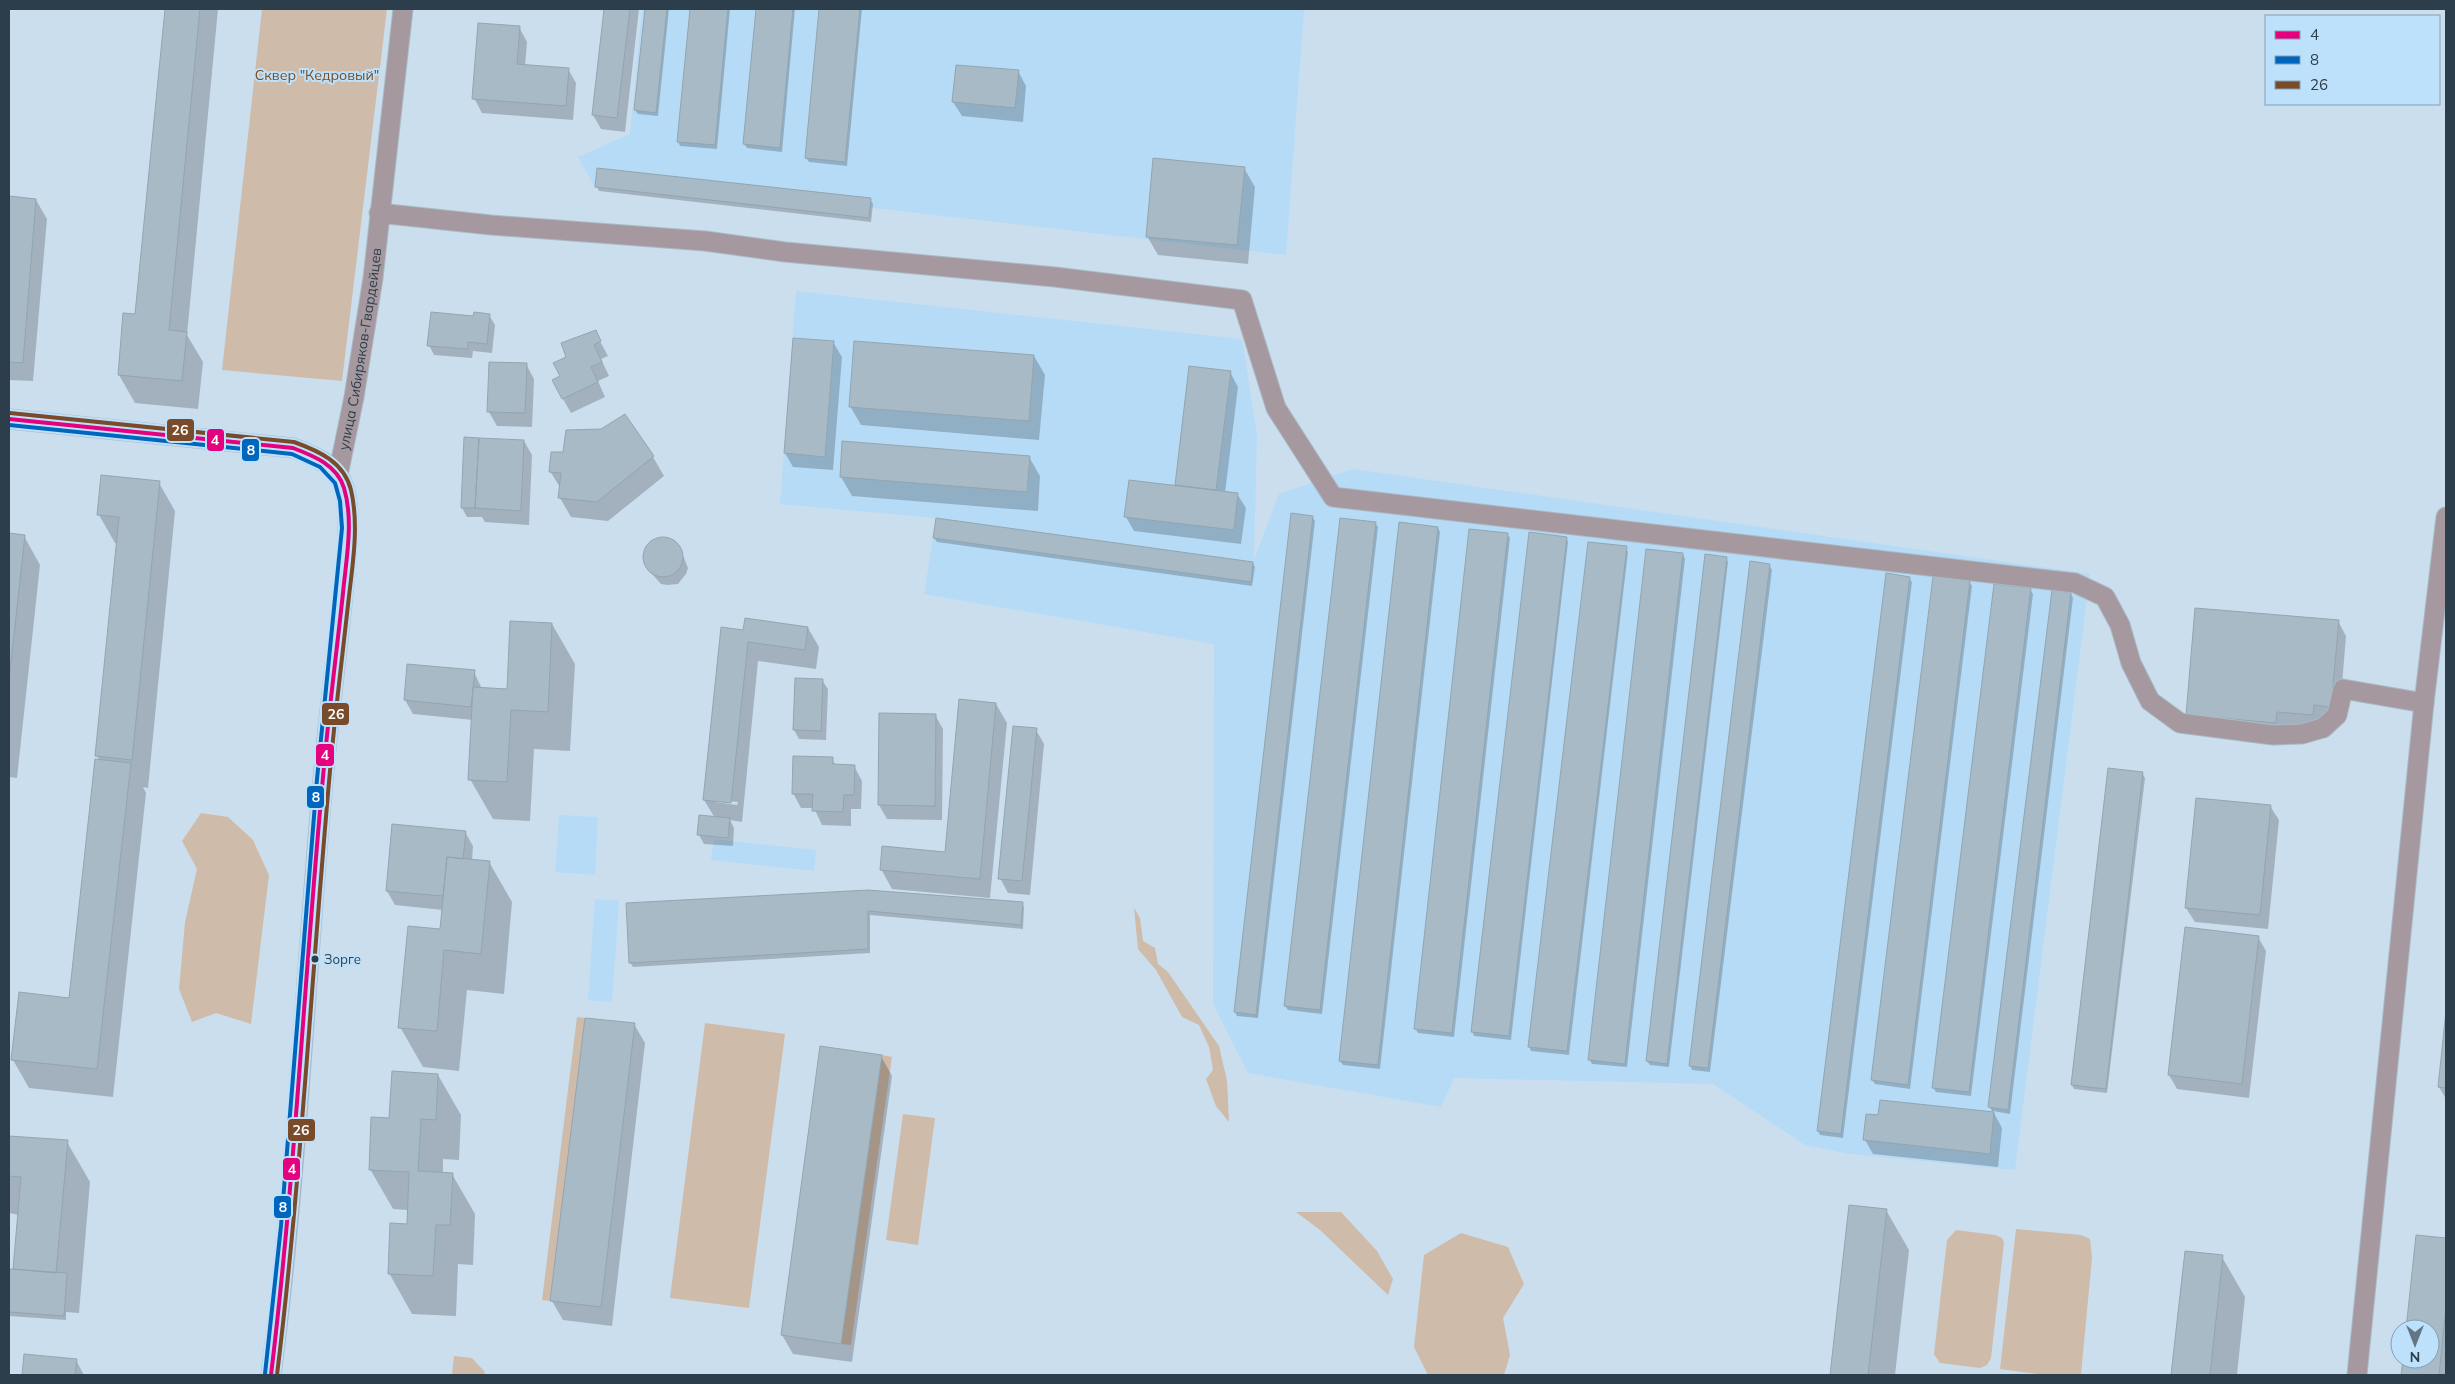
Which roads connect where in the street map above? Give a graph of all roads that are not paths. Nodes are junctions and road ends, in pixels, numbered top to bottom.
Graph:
1 (403, 9) edge
2 (379, 213) junction
3 (9, 419) edge
4 (338, 475) junction
5 (2446, 517) edge
6 (2424, 703) junction
7 (271, 1375) edge
8 (2357, 1375) edge

1 - 2 street, улица Сибиряков-Гвардейцев
2 - 4 street, улица Сибиряков-Гвардейцев
2 - 6 street
3 - 4 street
4 - 7 street
5 - 6 street
6 - 8 street

